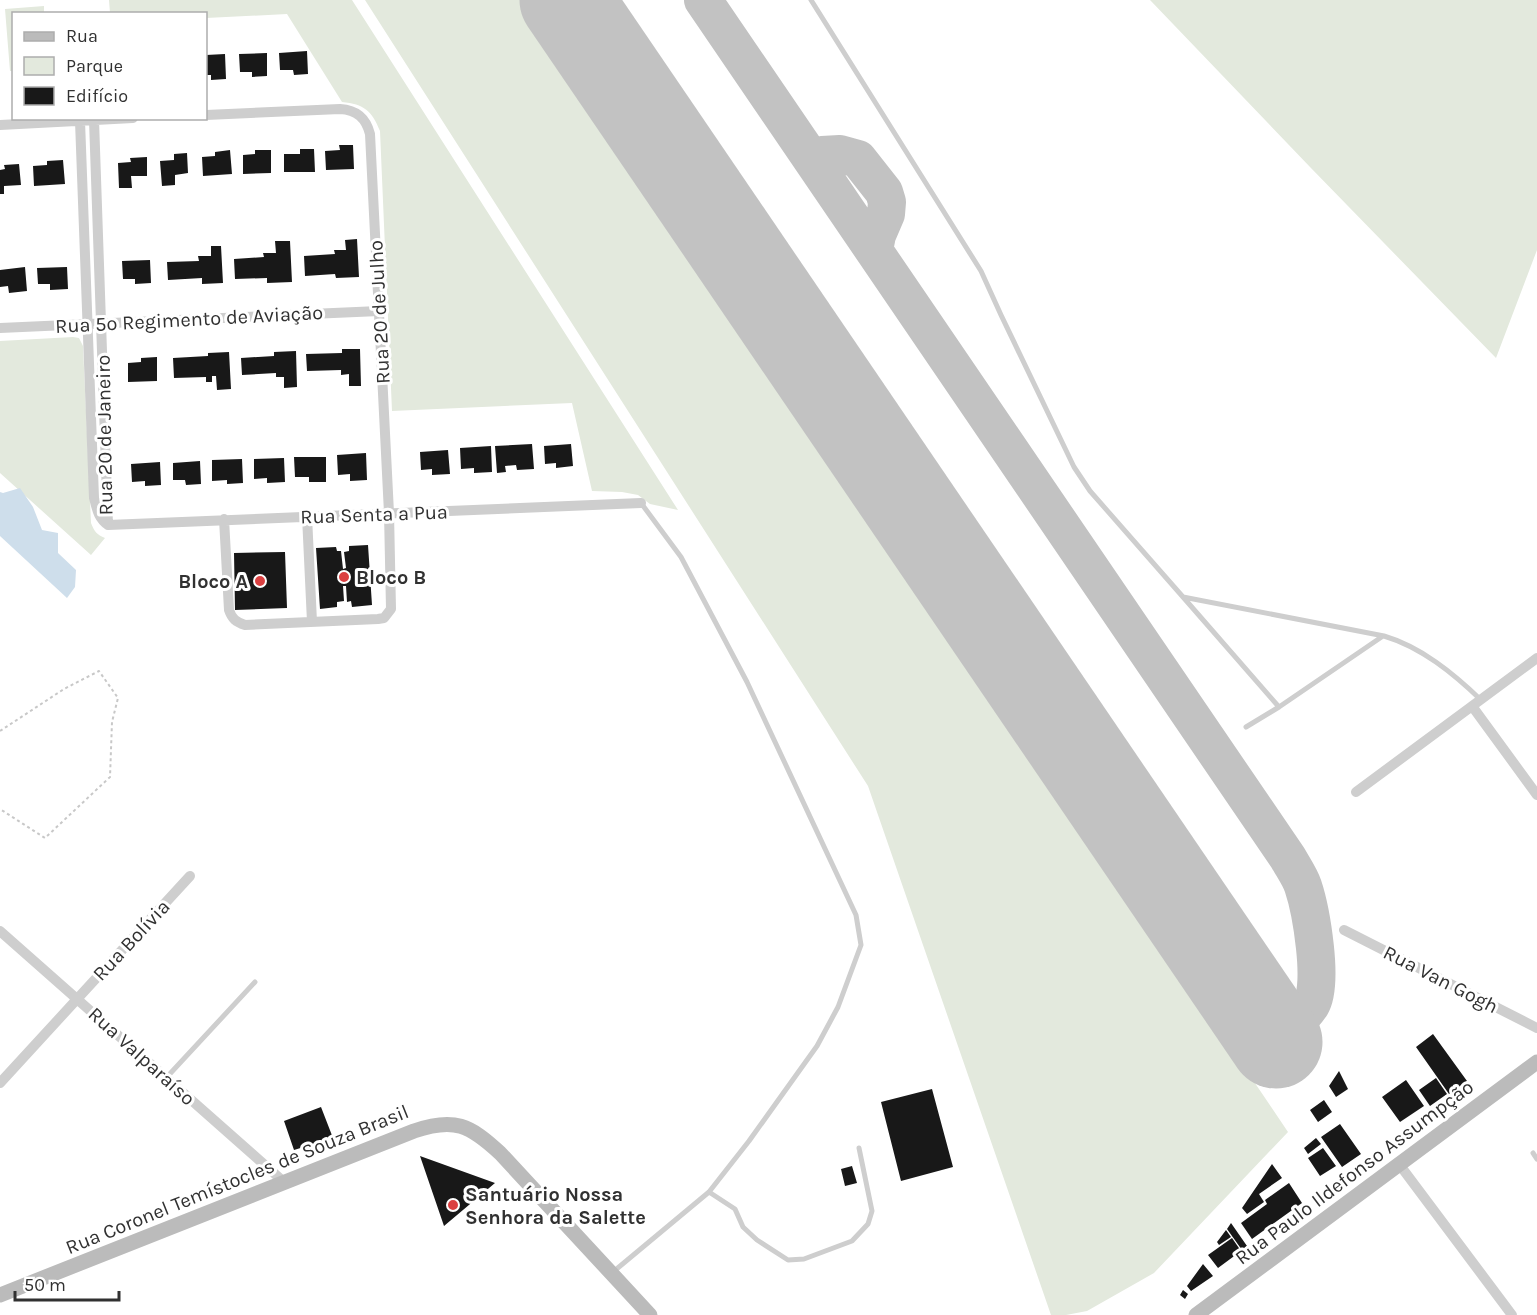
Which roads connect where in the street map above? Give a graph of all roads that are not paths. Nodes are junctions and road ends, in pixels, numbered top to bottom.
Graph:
1 (811, 0) edge
2 (207, 115) edge
3 (94, 120) joint
4 (80, 121) junction
5 (0, 125) edge
6 (379, 311) junction
7 (101, 323) junction
8 (88, 324) junction
9 (0, 328) edge
10 (641, 503) joint
11 (389, 513) junction
12 (307, 516) junction
13 (224, 519) junction
14 (108, 525) junction
15 (1183, 597) junction
16 (312, 622) junction
17 (1384, 636) junction
18 (1537, 658) edge
19 (1476, 703) junction
20 (1279, 707) junction
21 (1246, 727) dead end
22 (1356, 792) dead end
23 (1537, 795) edge
24 (190, 876) dead end
25 (1344, 930) dead end
26 (0, 931) edge
27 (255, 982) dead end
28 (77, 999) junction
29 (1537, 1028) edge
30 (1537, 1062) edge
31 (166, 1078) junction
32 (0, 1083) edge
33 (859, 1148) dead end
34 (1533, 1153) dead end
35 (1537, 1159) edge
36 (1399, 1164) junction
37 (284, 1182) junction
38 (710, 1192) junction
39 (612, 1273) junction
40 (0, 1295) edge
41 (650, 1315) edge
42 (1196, 1315) edge
43 (1512, 1315) edge

1 - 15 lane
2 - 6 street, Rua 20 de Julho
3 - 4 street
3 - 7 street, Rua 20 de Janeiro
4 - 5 street
4 - 8 street, Rua 20 de Janeiro
6 - 7 street, Rua 5º Regimento de Aviação
6 - 11 street, Rua 20 de Julho
7 - 8 street, Rua 5º Regimento de Aviação
7 - 14 street, Rua 20 de Janeiro
8 - 9 street, Rua 5º Regimento de Aviação
8 - 14 street, Rua 20 de Janeiro
10 - 11 street, Rua Senta a Pua
10 - 38 lane
11 - 12 street, Rua Senta a Pua
11 - 16 street, Rua 20 de Julho
12 - 13 street, Rua Senta a Pua
12 - 16 street
13 - 14 street, Rua Senta a Pua
13 - 16 street
15 - 17 lane
15 - 20 lane
17 - 19 lane
17 - 20 lane
18 - 19 street
19 - 22 street
19 - 23 street
20 - 21 lane
24 - 28 street, Rua Bolívia
25 - 29 street, Rua Van Gogh
26 - 28 street, Rua Valparaíso
27 - 31 lane
28 - 31 street, Rua Valparaíso
28 - 32 street, Rua Bolívia
30 - 36 main road, Rua Paulo Ildefonso Assumpção
31 - 37 street, Rua Valparaíso
33 - 38 lane
34 - 35 lane
36 - 42 main road, Rua Paulo Ildefonso Assumpção
36 - 43 street
37 - 39 main road, Rua Coronel Temístocles de Souza Brasil
37 - 40 main road, Rua Coronel Temístocles de Souza Brasil
38 - 39 lane
39 - 41 main road

